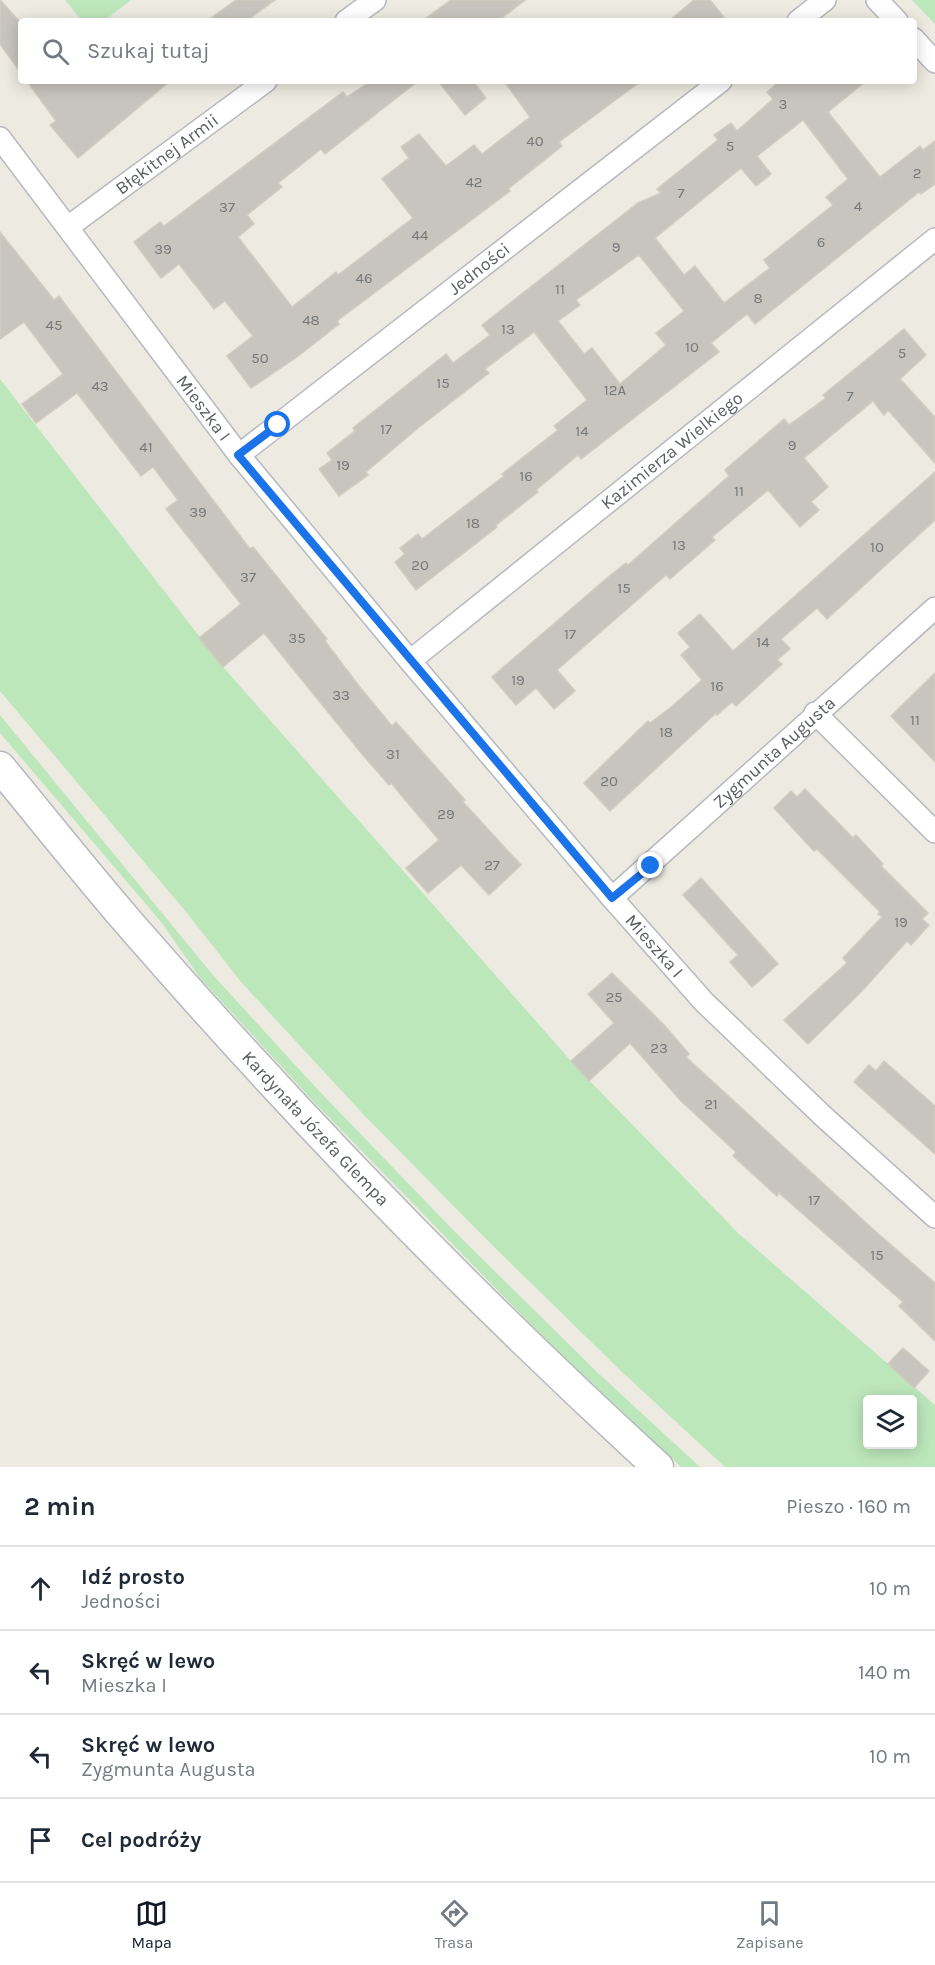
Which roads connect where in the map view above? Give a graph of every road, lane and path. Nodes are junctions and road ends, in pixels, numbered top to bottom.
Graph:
1 (375, 0) edge
2 (825, 0) edge
3 (878, 0) edge
4 (350, 18) edge
5 (802, 18) edge
6 (894, 18) edge
7 (917, 42) edge
8 (935, 62) edge
9 (262, 84) edge
10 (717, 84) edge
11 (0, 138) edge
12 (68, 227) junction
13 (935, 239) edge
14 (238, 455) junction
15 (935, 608) edge
16 (410, 661) junction
17 (815, 713) junction
18 (0, 767) edge
19 (935, 832) edge
20 (612, 898) junction
21 (935, 1217) edge
22 (658, 1467) edge

1 - 4 street
2 - 5 street
3 - 6 street
7 - 8 street
9 - 12 street, Błękitnej Armii
10 - 14 street, Jedności
11 - 12 street, Mieszka I
12 - 14 street, Mieszka I
13 - 16 street, Kazimierza Wielkiego
14 - 16 street, Mieszka I
15 - 17 street, Zygmunta Augusta
16 - 20 street, Mieszka I
17 - 19 street
17 - 20 street, Zygmunta Augusta
18 - 22 main road, Kardynała Józefa Glempa
20 - 21 street, Mieszka I

